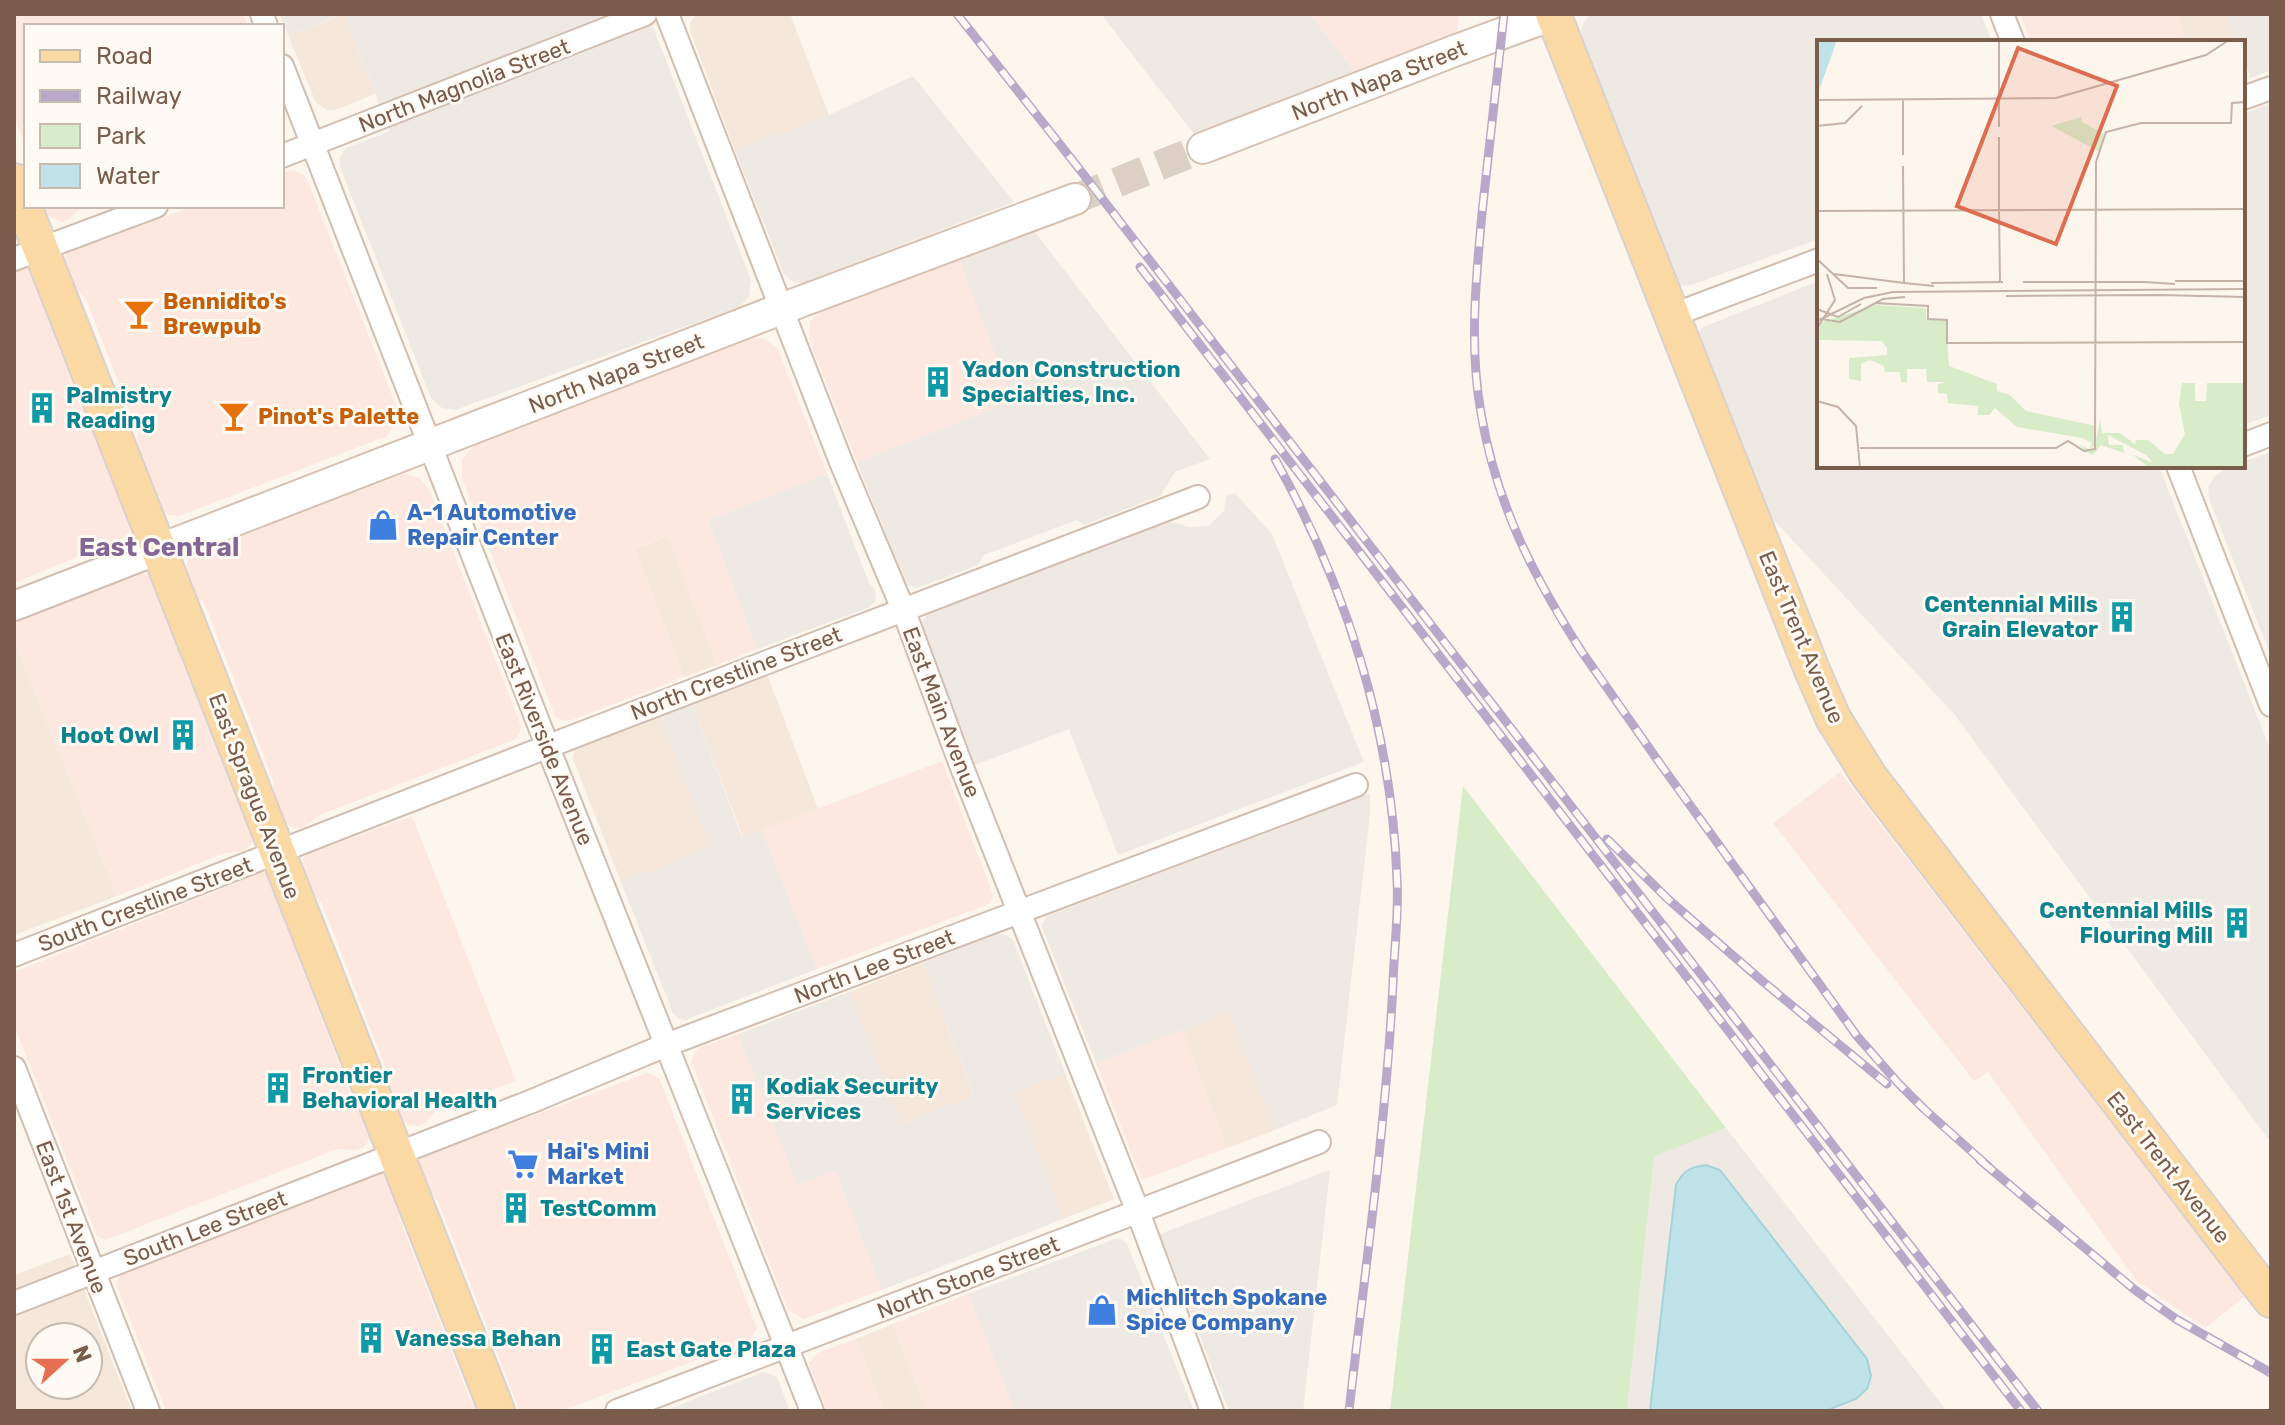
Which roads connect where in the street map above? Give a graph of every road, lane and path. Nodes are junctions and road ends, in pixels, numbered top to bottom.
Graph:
1 (645, 14) edge
2 (667, 14) edge
3 (1554, 14) edge
4 (2002, 14) edge
5 (2012, 40) edge
6 (284, 71) edge
7 (2271, 88) edge
8 (2245, 97) edge
9 (313, 144) junction
10 (1203, 148) tunnel mouth
11 (284, 155) edge
12 (14, 181) edge
13 (1075, 199) tunnel mouth
14 (151, 208) edge
15 (27, 254) edge
16 (1817, 261) edge
17 (781, 309) junction
18 (1673, 315) junction
19 (2271, 434) edge
20 (2245, 444) edge
21 (429, 445) junction
22 (2181, 468) edge
23 (1198, 497) dead end
24 (158, 550) junction
25 (14, 606) edge
26 (903, 609) junction
27 (2271, 705) edge
28 (547, 745) junction
29 (1356, 785) dead end
30 (277, 853) junction
31 (1018, 911) junction
32 (14, 955) edge
33 (666, 1045) junction
34 (14, 1068) edge
35 (1319, 1142) dead end
36 (395, 1154) junction
37 (1138, 1212) junction
38 (93, 1272) junction
39 (2271, 1300) edge
40 (14, 1303) edge
41 (786, 1346) junction
42 (148, 1411) edge
43 (497, 1411) edge
44 (617, 1411) edge
45 (812, 1411) edge
46 (1212, 1411) edge

1 - 9 street, North Magnolia Street
2 - 17 street, East Main Avenue
3 - 10 main road, North Napa Street
3 - 18 main road, East Trent Avenue
4 - 5 street
6 - 9 street, East Riverside Avenue
7 - 8 street
9 - 11 street, North Magnolia Street
9 - 21 street, East Riverside Avenue
12 - 15 main road, East Sprague Avenue
13 - 17 main road, North Napa Street
14 - 15 street
15 - 24 main road, East Sprague Avenue
16 - 18 street
17 - 21 main road, North Napa Street
17 - 26 street, East Main Avenue
18 - 39 main road, East Trent Avenue
19 - 20 street
21 - 24 main road, North Napa Street
21 - 28 street, East Riverside Avenue
22 - 27 street
23 - 26 street, North Crestline Street
24 - 25 street
24 - 30 main road, East Sprague Avenue
26 - 28 street, North Crestline Street
26 - 31 street, East Main Avenue
28 - 30 street, North Crestline Street
28 - 33 street, East Riverside Avenue
29 - 31 street, North Lee Street
30 - 32 street, South Crestline Street
30 - 36 main road, East Sprague Avenue
31 - 33 street, North Lee Street
31 - 37 street, East Main Avenue
33 - 36 street, North Lee Street
33 - 41 street, East Riverside Avenue
34 - 38 street, East 1st Avenue
35 - 37 street, North Stone Street
36 - 38 street, South Lee Street
36 - 43 main road, East Sprague Avenue
37 - 41 street, North Stone Street
37 - 46 street, East Main Avenue
38 - 40 street, South Lee Street
38 - 42 street, East 1st Avenue
41 - 44 street, North Stone Street
41 - 45 street, East Riverside Avenue

